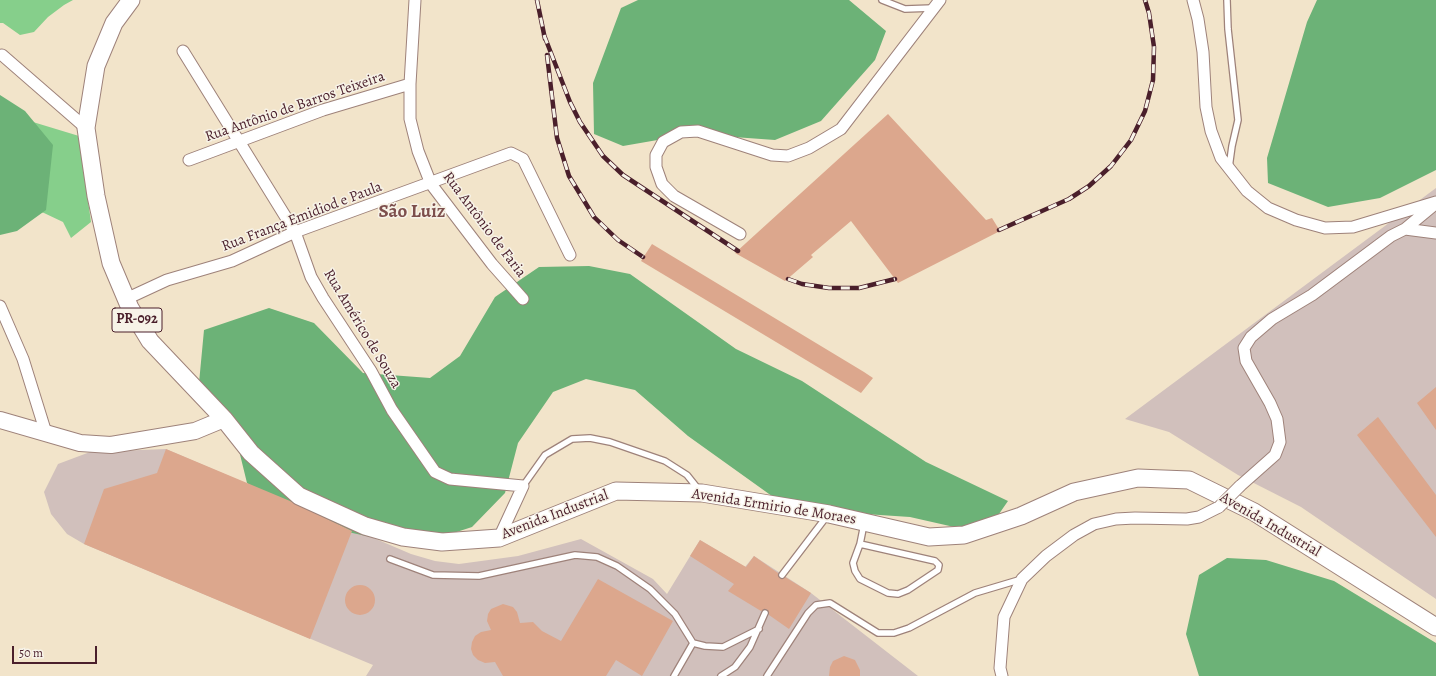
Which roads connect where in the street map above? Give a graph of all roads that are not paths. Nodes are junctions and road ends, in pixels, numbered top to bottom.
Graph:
1 (131, 0) edge
2 (415, 0) edge
3 (882, 0) edge
4 (1193, 0) edge
5 (1227, 0) edge
6 (936, 4) edge
7 (182, 51) dead end
8 (2, 55) dead end
9 (410, 84) junction
10 (86, 128) junction
11 (239, 141) junction
12 (190, 160) dead end
13 (1229, 168) junction
14 (431, 184) junction
15 (1436, 202) edge
16 (1405, 229) junction
17 (295, 232) junction
18 (1436, 233) edge
19 (740, 234) dead end
20 (570, 255) dead end
21 (126, 299) junction
22 (523, 299) dead end
23 (0, 306) edge
24 (224, 419) junction
25 (0, 420) edge
26 (46, 432) junction
27 (523, 486) junction
28 (616, 491) joint
29 (702, 493) junction
30 (828, 514) junction
31 (864, 522) junction
32 (929, 537) joint
33 (499, 538) junction
34 (860, 544) junction
35 (390, 559) dead end
36 (782, 575) dead end
37 (1022, 579) junction
38 (765, 612) dead end
39 (1436, 627) edge
40 (759, 629) junction
41 (693, 643) junction
42 (674, 676) edge
43 (721, 676) edge
44 (766, 676) edge
45 (1002, 676) edge

1 - 10 main road, PR-092
2 - 9 street, Rua Antônio de Faria
3 - 6 lane
4 - 13 street
5 - 13 lane
6 - 19 street
7 - 11 street, Rua Américo de Souza
8 - 10 street
9 - 11 street, Rua Antônio de Barros Teixeira
9 - 14 street, Rua Antônio de Faria
10 - 21 main road, PR-092
11 - 12 street, Rua Antônio de Barros Teixeira
11 - 17 street, Rua Américo de Souza
13 - 15 street
14 - 17 street, Rua França Emidiod e Paula
14 - 20 street, Rua França Emidiod e Paula
14 - 22 street, Rua Antônio de Faria
15 - 16 street
16 - 18 street
16 - 37 street, bridge
17 - 21 street, Rua França Emidiod e Paula
17 - 27 street, Rua Américo de Souza
21 - 24 main road, PR-092
23 - 26 street
24 - 26 main road
24 - 33 main road, Avenida Industrial
25 - 26 main road
27 - 29 lane
27 - 33 street
28 - 29 main road, Avenida Ermirio de Moraes
28 - 33 main road, Avenida Industrial
29 - 30 main road, Avenida Ermirio de Moraes
30 - 31 main road, Avenida Ermirio de Moraes
30 - 36 lane
31 - 32 main road, Avenida Ermirio de Moraes
31 - 34 lane
32 - 39 main road, Avenida Industrial
34 - 34 lane
35 - 41 lane
37 - 44 lane
37 - 45 street
38 - 40 lane
40 - 41 lane
40 - 43 lane
41 - 42 lane

